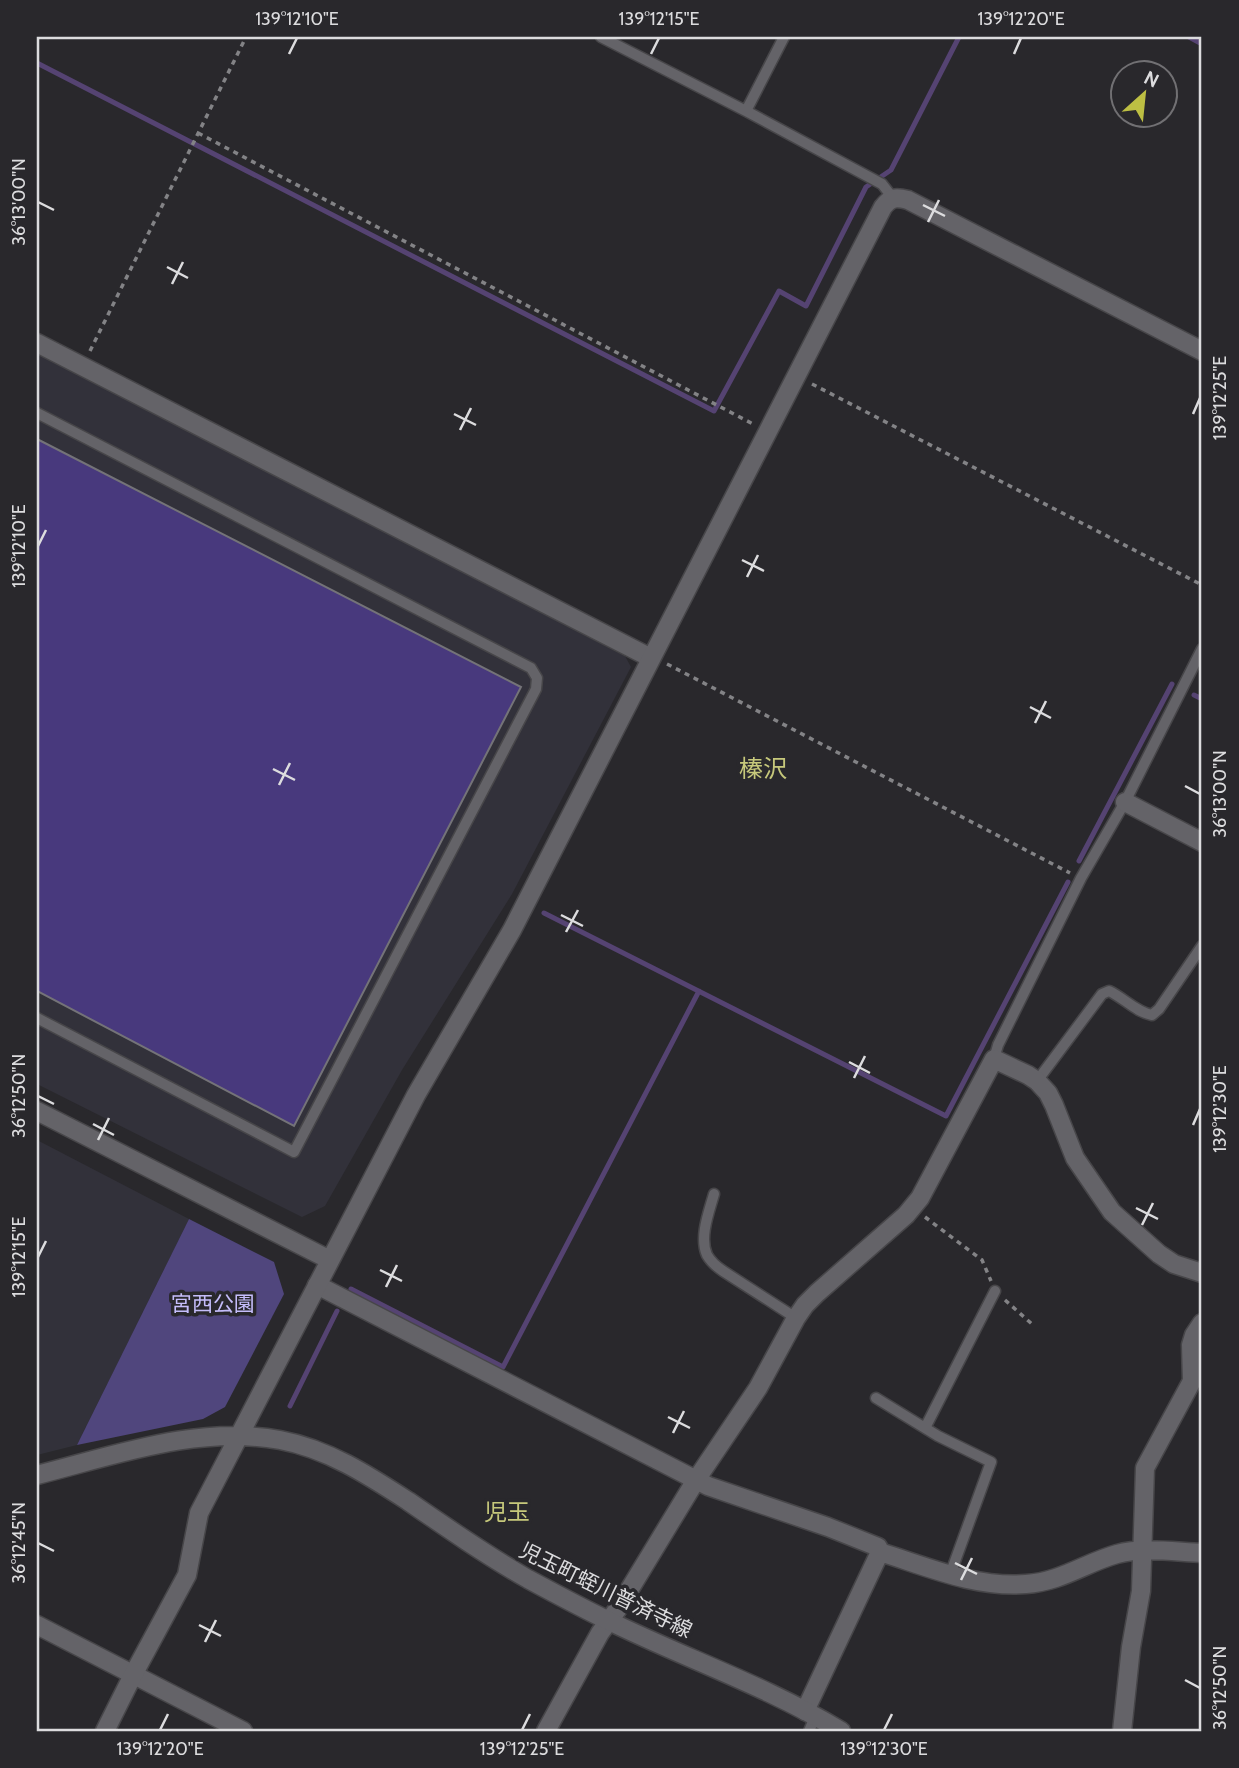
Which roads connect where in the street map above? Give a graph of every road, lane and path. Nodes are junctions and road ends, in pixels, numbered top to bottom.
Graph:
1 (246, 37) edge
2 (601, 37) edge
3 (784, 37) edge
4 (746, 111) junction
5 (198, 133) junction
6 (892, 198) junction
7 (37, 343) edge
8 (1202, 351) edge
9 (82, 367) junction
10 (796, 376) junction
11 (37, 413) edge
12 (768, 432) junction
13 (1202, 585) edge
14 (1202, 649) edge
15 (651, 658) junction
16 (1125, 802) junction
17 (1202, 842) edge
18 (1082, 878) junction
19 (1202, 946) edge
20 (37, 1018) edge
21 (994, 1059) junction
22 (1037, 1081) junction
23 (37, 1111) edge
24 (714, 1194) dead end
25 (912, 1208) junction
26 (330, 1259) junction
27 (1202, 1273) edge
28 (317, 1285) junction
29 (995, 1291) junction
30 (796, 1318) junction
31 (1202, 1323) edge
32 (1033, 1325) dead end
33 (876, 1398) dead end
34 (925, 1428) junction
35 (241, 1435) junction
36 (37, 1475) edge
37 (696, 1480) junction
38 (1143, 1551) junction
39 (880, 1552) junction
40 (1202, 1553) edge
41 (950, 1575) junction
42 (608, 1621) junction
43 (37, 1625) edge
44 (133, 1675) junction
45 (809, 1720) edge
46 (105, 1731) edge
47 (243, 1731) edge
48 (546, 1731) edge
49 (841, 1731) edge
50 (1122, 1731) edge

1 - 5 path
2 - 4 lane
3 - 4 lane
4 - 6 lane
5 - 9 path
5 - 12 path
6 - 8 street
6 - 10 street
7 - 9 street
9 - 15 street
10 - 12 street
10 - 13 path
11 - 20 lane
12 - 15 street
14 - 16 lane
15 - 18 path
15 - 26 street
16 - 17 street
16 - 18 lane
18 - 21 lane
19 - 22 lane
21 - 22 street
21 - 25 street
22 - 27 street
23 - 26 street
24 - 30 lane
25 - 29 path
25 - 30 street
26 - 28 street
28 - 35 street
28 - 37 street
29 - 32 path
29 - 34 lane
30 - 37 street
31 - 38 street
33 - 34 lane
34 - 41 lane
35 - 36 street, 児玉町蛭川普済寺線
35 - 42 street, 児玉町蛭川普済寺線
35 - 44 street
37 - 39 street
37 - 42 street
38 - 40 street
38 - 41 street
38 - 50 street
39 - 41 street
39 - 45 street
42 - 45 street, 児玉町蛭川普済寺線
42 - 48 street
43 - 44 street
44 - 46 street
44 - 47 street
45 - 49 street, 児玉町蛭川普済寺線

